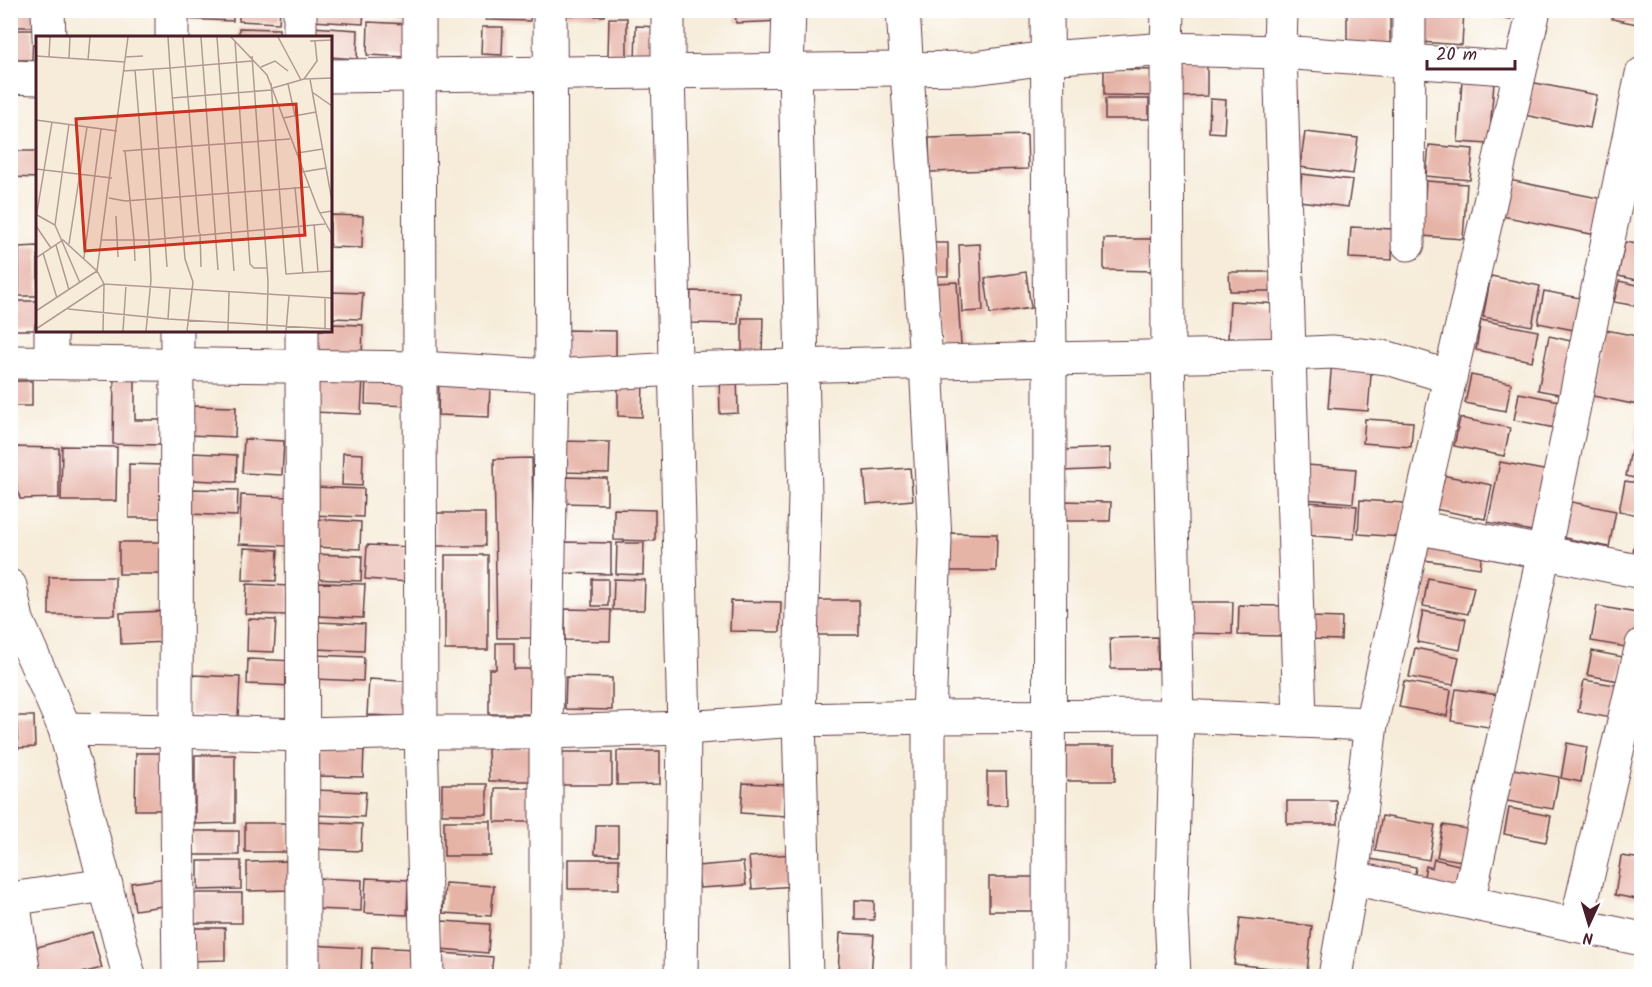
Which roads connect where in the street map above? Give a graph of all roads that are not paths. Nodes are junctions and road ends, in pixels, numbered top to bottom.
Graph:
1 (48, 10) edge
2 (172, 10) edge
3 (300, 10) edge
4 (419, 10) edge
5 (550, 10) edge
6 (668, 10) edge
7 (789, 10) edge
8 (903, 10) edge
9 (1047, 10) edge
10 (1168, 10) edge
11 (1281, 10) edge
12 (1409, 10) edge
13 (1534, 10) edge
14 (49, 36) edge
15 (172, 36) edge
16 (300, 36) edge
17 (1167, 49) junction
18 (1280, 52) junction
19 (1047, 58) junction
20 (1408, 61) junction
21 (907, 68) junction
22 (1520, 69) junction
23 (791, 70) junction
24 (668, 71) junction
25 (551, 73) junction
26 (420, 74) junction
27 (1641, 74) edge
28 (332, 76) edge
29 (10, 77) edge
30 (36, 78) edge
31 (1408, 244) dead end
32 (51, 332) edge
33 (177, 332) edge
34 (302, 332) edge
35 (1289, 354) junction
36 (1168, 357) junction
37 (1050, 358) junction
38 (10, 362) edge
39 (51, 362) junction
40 (926, 362) junction
41 (177, 364) junction
42 (801, 365) junction
43 (302, 366) junction
44 (420, 368) junction
45 (676, 369) junction
46 (552, 376) junction
47 (1450, 377) junction
48 (1416, 527) junction
49 (1544, 552) junction
50 (1641, 572) edge
51 (10, 586) edge
52 (14, 621) edge
53 (1641, 645) edge
54 (1049, 716) junction
55 (1177, 716) junction
56 (929, 717) junction
57 (799, 720) junction
58 (1300, 721) junction
59 (1371, 724) junction
60 (684, 728) junction
61 (66, 729) junction
62 (176, 731) junction
63 (421, 732) junction
64 (546, 732) junction
65 (303, 735) junction
66 (1352, 878) junction
67 (106, 885) junction
68 (12, 899) edge
69 (1468, 902) junction
70 (1576, 925) junction
71 (1641, 939) edge
72 (24, 976) edge
73 (129, 976) edge
74 (179, 976) edge
75 (303, 976) edge
76 (427, 976) edge
77 (546, 976) edge
78 (681, 976) edge
79 (806, 976) edge
80 (929, 976) edge
81 (1049, 976) edge
82 (1174, 976) edge
83 (1335, 976) edge

1 - 14 street
2 - 15 street
3 - 16 street
4 - 26 street
5 - 25 street
6 - 24 street
7 - 23 street
8 - 21 street
9 - 19 street
10 - 17 street
11 - 18 street
12 - 20 street
13 - 22 street
17 - 18 street
17 - 19 street
17 - 36 street
18 - 20 street
18 - 35 street
19 - 21 street
19 - 37 street
20 - 22 street
20 - 31 street
21 - 23 street
21 - 40 street
22 - 47 street
23 - 24 street
23 - 42 street
24 - 25 street
24 - 45 street
25 - 26 street
25 - 46 street
26 - 28 street
26 - 44 street
27 - 49 street
29 - 30 street
32 - 39 street
33 - 41 street
34 - 43 street
35 - 36 street
35 - 47 street
35 - 58 street
36 - 37 street
36 - 55 street
37 - 40 street
37 - 54 street
38 - 39 street
39 - 41 street
40 - 42 street
40 - 56 street
41 - 43 street
41 - 62 street
42 - 45 street
42 - 57 street
43 - 44 street
43 - 65 street
44 - 46 street
44 - 63 street
45 - 46 street
45 - 60 street
46 - 64 street
47 - 48 street
48 - 49 street
48 - 59 street
49 - 50 street
49 - 69 street
51 - 52 street
52 - 61 street
53 - 70 street
54 - 55 street
54 - 56 street
54 - 81 street
55 - 58 street
55 - 82 street
56 - 57 street
56 - 80 street
57 - 60 street
57 - 79 street
58 - 59 street
59 - 66 street
60 - 64 street
60 - 78 street
61 - 62 street
61 - 67 street
62 - 65 street
62 - 74 street
63 - 64 street
63 - 65 street
63 - 76 street
64 - 77 street
65 - 75 street
66 - 69 street
66 - 83 street
67 - 68 street
67 - 73 street
68 - 72 street
69 - 70 street
70 - 71 street

